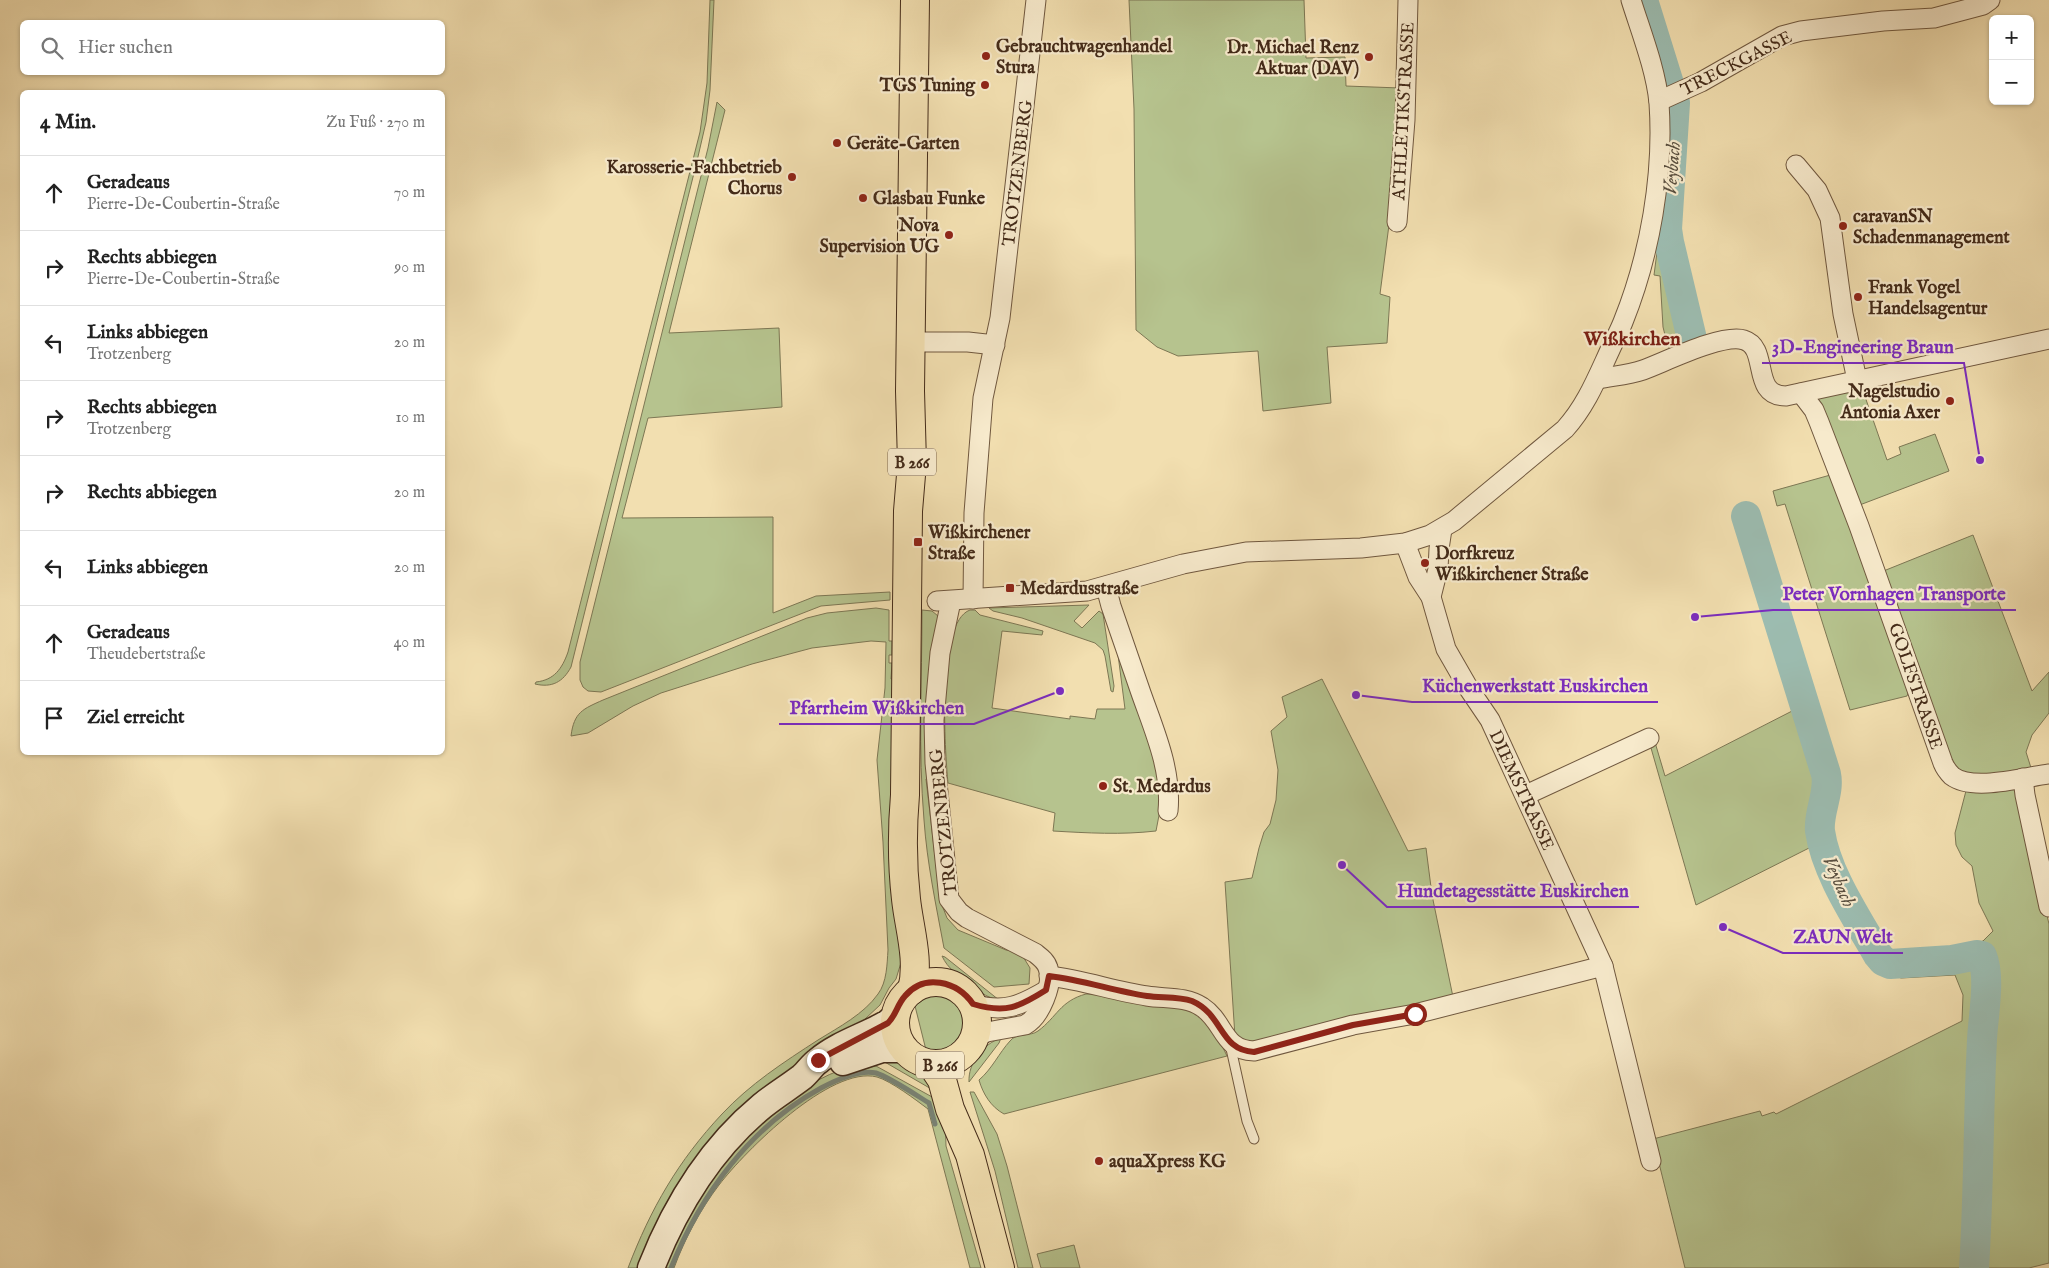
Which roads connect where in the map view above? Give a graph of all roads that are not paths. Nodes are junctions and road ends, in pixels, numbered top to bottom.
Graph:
1 (915, 0) edge
2 (1036, 0) edge
3 (1408, 0) edge
4 (1632, 0) edge
5 (1990, 0) edge
6 (1669, 97) junction
7 (1796, 165) dead end
8 (1397, 222) dead end
9 (2049, 339) edge
10 (910, 342) junction
11 (995, 345) junction
12 (1598, 378) junction
13 (1857, 380) junction
14 (1800, 393) junction
15 (1442, 529) junction
16 (1405, 544) junction
17 (1106, 587) junction
18 (1431, 596) junction
19 (973, 599) junction
20 (1649, 738) dead end
21 (2049, 774) edge
22 (2012, 779) junction
23 (1526, 794) junction
24 (905, 795) junction
25 (1168, 811) dead end
26 (2049, 907) edge
27 (1603, 966) junction
28 (944, 983) junction
29 (1048, 983) junction
30 (912, 990) junction
31 (973, 1004) junction
32 (896, 1016) junction
33 (1230, 1044) junction
34 (968, 1047) junction
35 (904, 1049) junction
36 (932, 1065) junction
37 (803, 1077) junction
38 (1254, 1139) dead end
39 (970, 1155) junction
40 (1651, 1161) dead end
41 (651, 1268) edge
42 (1000, 1268) edge

1 - 10 main road, B 266
2 - 11 street, TROTZENBERG
3 - 8 street, ATHLETIKSTRASSE
4 - 6 street
5 - 6 street, TRECKGASSE
6 - 12 street
7 - 13 street
9 - 13 street
10 - 11 street
10 - 24 main road, B 266
11 - 19 street, TROTZENBERG
12 - 14 street
12 - 15 street
13 - 14 street
14 - 22 street, GOLFSTRASSE
15 - 16 street
15 - 18 street
16 - 17 street
16 - 18 street, DIEMSTRASSE
17 - 19 street
17 - 25 street
18 - 23 street, DIEMSTRASSE
19 - 29 street, TROTZENBERG
20 - 23 street
21 - 22 street, GOLFSTRASSE
22 - 26 street
23 - 27 street, DIEMSTRASSE
24 - 28 main road, B 266
24 - 30 main road, B 266
27 - 33 street
27 - 40 street, DIEMSTRASSE
28 - 30 main road
28 - 31 main road
29 - 31 street
29 - 33 street
29 - 34 street
30 - 32 main road, B 266
31 - 34 main road, B 266
32 - 35 main road, B 266
32 - 37 main road
33 - 38 lane
34 - 36 main road, B 266
34 - 39 main road, B 266
35 - 36 main road, B 266
35 - 37 main road
36 - 39 main road, B 266
37 - 41 main road
39 - 42 main road, B 266

